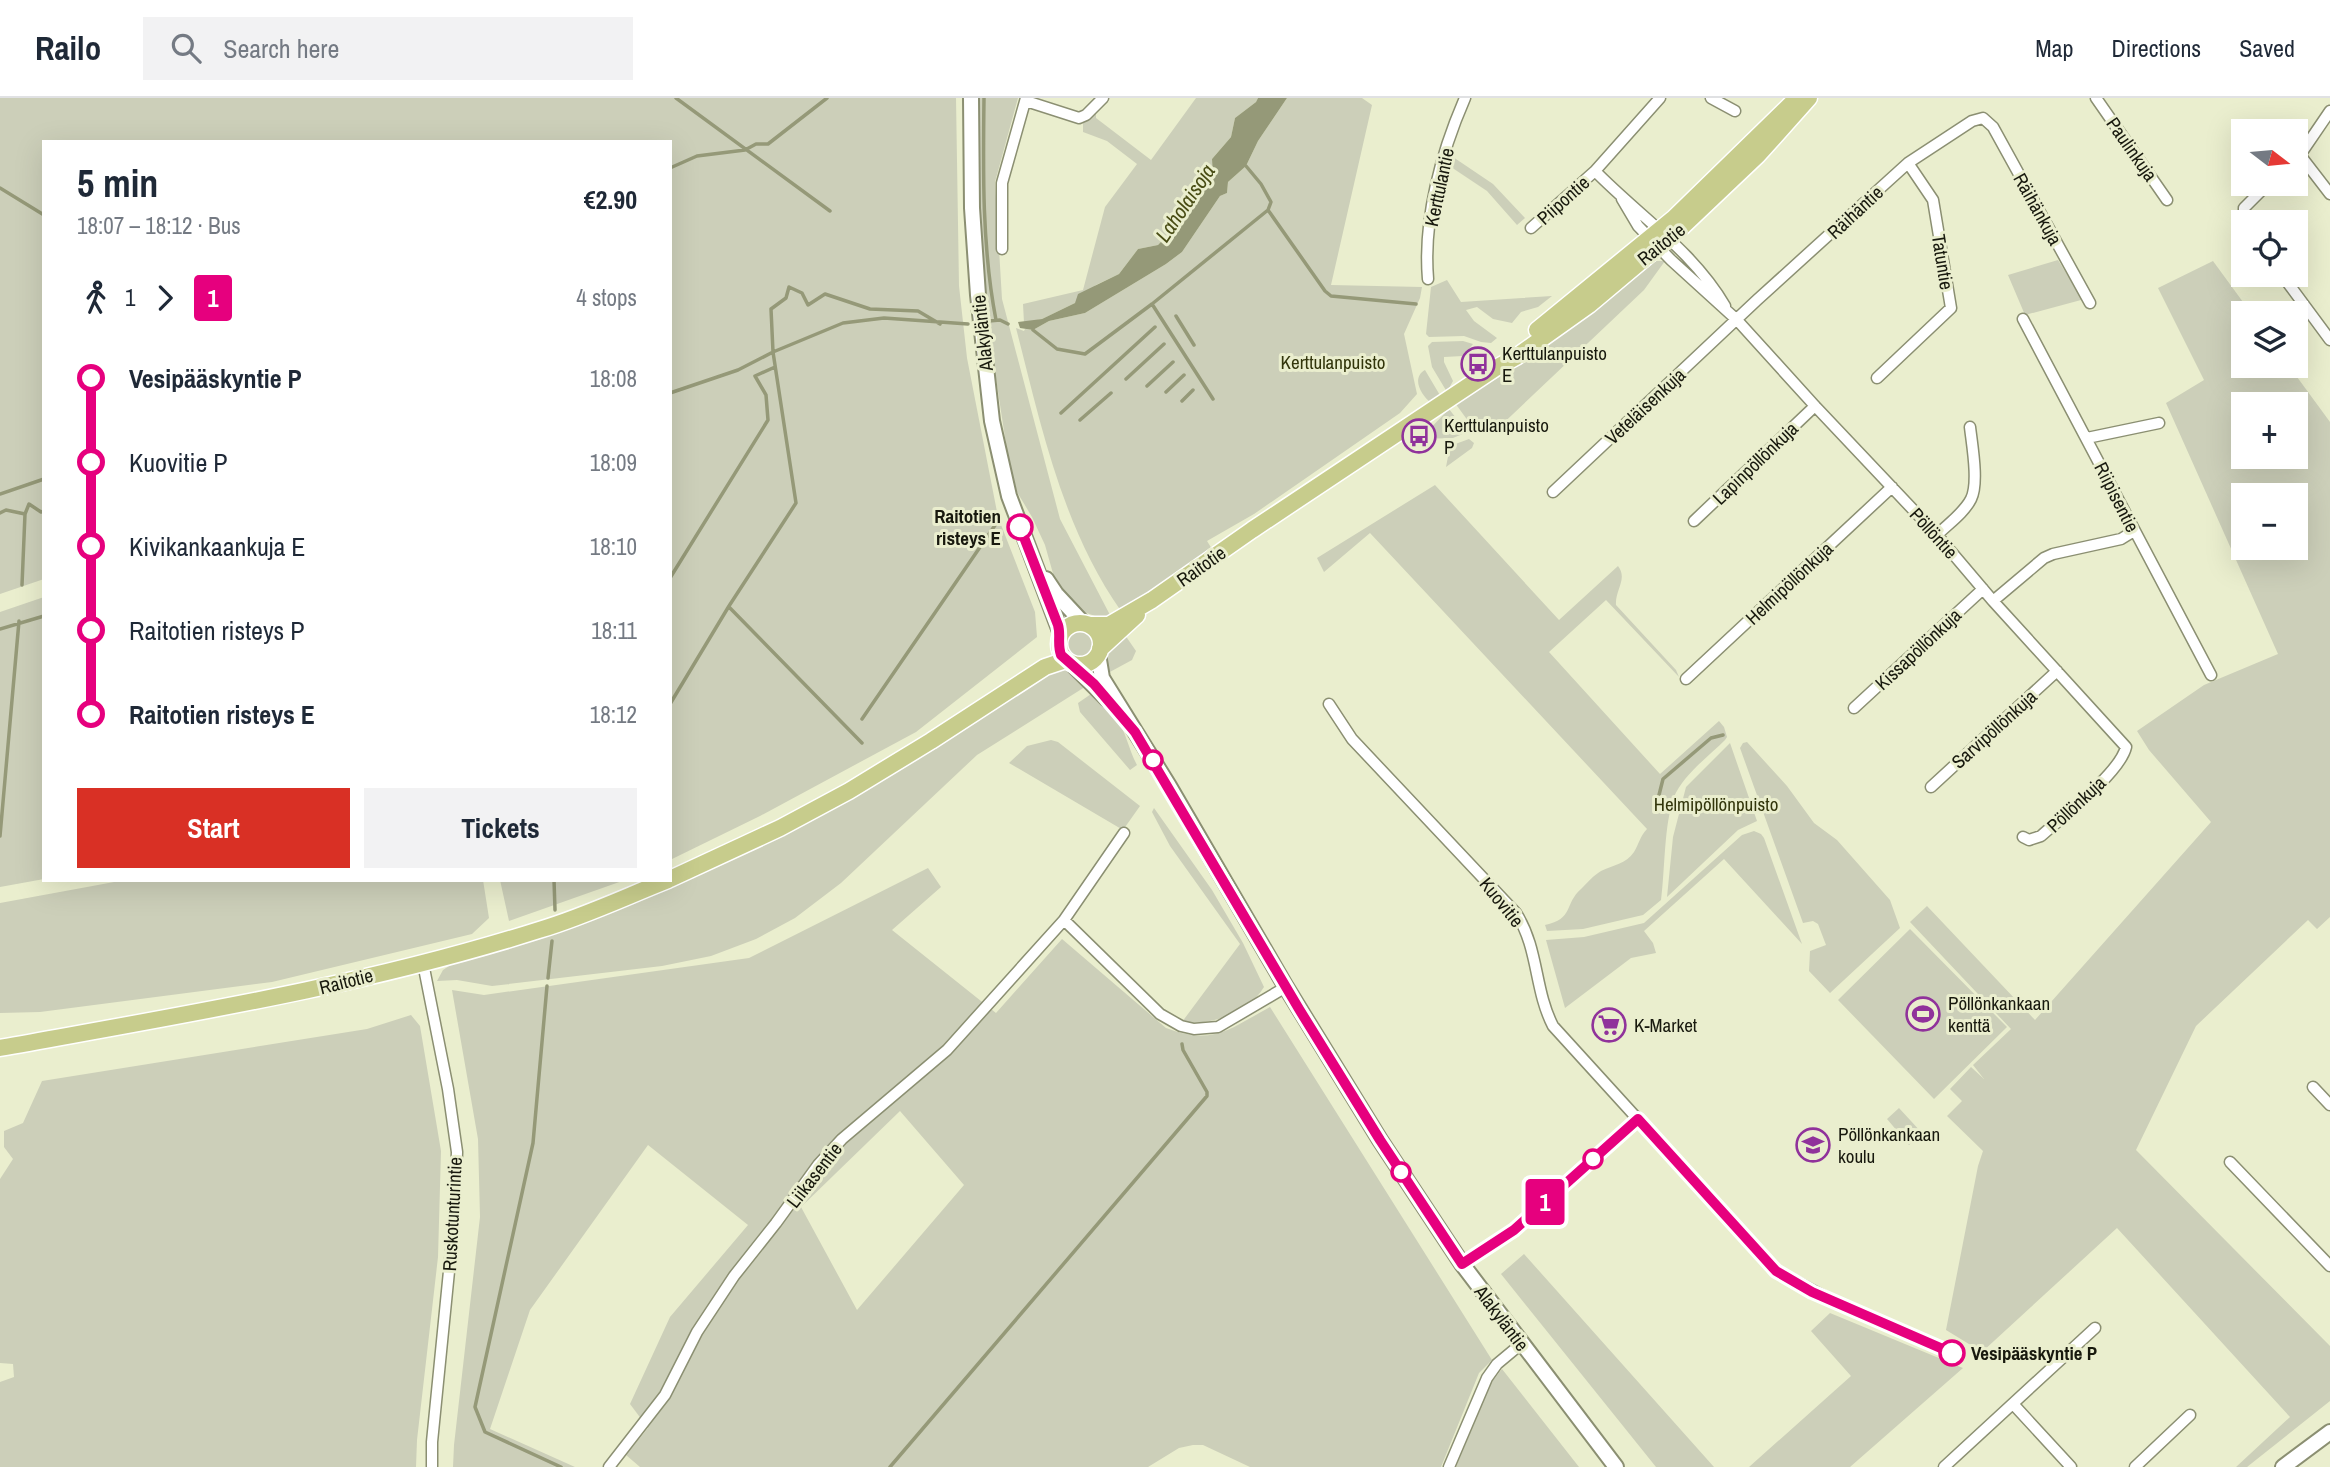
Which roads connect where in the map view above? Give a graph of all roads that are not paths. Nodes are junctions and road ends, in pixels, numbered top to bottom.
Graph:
1 (971, 98) edge
2 (1103, 98) edge
3 (1465, 98) edge
4 (1660, 98) edge
5 (1711, 98) edge
6 (1797, 98) edge
7 (1809, 98) edge
8 (2096, 98) edge
9 (1026, 100) edge
10 (1735, 110) dead end
11 (2330, 111) edge
12 (1983, 118) joint
13 (2308, 143) edge
14 (1908, 163) junction
15 (2308, 169) edge
16 (1595, 171) junction
17 (2330, 194) edge
18 (2256, 196) edge
19 (2167, 200) dead end
20 (2244, 210) edge
21 (1531, 228) dead end
22 (1659, 238) junction
23 (1002, 249) dead end
24 (1428, 279) dead end
25 (2291, 287) edge
26 (2090, 303) dead end
27 (1734, 318) junction
28 (2023, 319) dead end
29 (2330, 340) edge
30 (1877, 379) dead end
31 (1815, 406) junction
32 (2159, 424) dead end
33 (1970, 427) dead end
34 (2087, 438) junction
35 (1892, 487) junction
36 (1553, 492) dead end
37 (1694, 521) dead end
38 (2134, 531) junction
39 (1937, 535) junction
40 (1033, 561) junction
41 (1983, 589) junction
42 (1152, 600) junction
43 (1993, 601) junction
44 (1086, 624) junction
45 (1060, 637) junction
46 (1099, 651) junction
47 (1069, 662) junction
48 (2057, 671) junction
49 (2211, 675) dead end
50 (1686, 679) dead end
51 (1329, 704) dead end
52 (986, 705) junction
53 (1854, 708) dead end
54 (1135, 732) junction
55 (2124, 756) joint
56 (1931, 787) dead end
57 (1124, 833) dead end
58 (2023, 837) dead end
59 (672, 879) edge
60 (664, 882) edge
61 (1064, 920) junction
62 (423, 963) junction
63 (1286, 988) junction
64 (5, 1046) edge
65 (2313, 1087) dead end
66 (2330, 1105) edge
67 (1638, 1119) junction
68 (2231, 1162) dead end
69 (1462, 1264) junction
70 (2330, 1266) edge
71 (1831, 1300) dead end
72 (2095, 1328) dead end
73 (1521, 1344) junction
74 (2014, 1405) junction
75 (2190, 1416) dead end
76 (2330, 1432) edge
77 (432, 1467) edge
78 (609, 1467) edge
79 (1450, 1467) edge
80 (1616, 1467) edge
81 (1944, 1467) edge
82 (2071, 1467) edge
83 (2135, 1467) edge
84 (2283, 1467) edge

1 - 40 main road, Alakyläntie
2 - 9 street
3 - 24 street, Kerttulantie
4 - 16 street, Piipontie
5 - 10 street
6 - 22 main road, Raitotie
7 - 22 main road, Raitotie
8 - 19 street, Paulinkuja
9 - 23 street
11 - 13 street
12 - 14 street, Räihäntie
12 - 26 street, Räihänkuja
14 - 27 street, Räihäntie
14 - 30 street, Tatuntie
15 - 17 street
16 - 21 street, Piipontie
16 - 22 street, Piipontie
18 - 20 street
22 - 27 street, Pöllöntie
22 - 42 main road, Raitotie
25 - 29 street
27 - 31 street, Pöllöntie
27 - 36 street, Veteläisenkuja
28 - 34 street, Riipisentie
31 - 35 street, Pöllöntie
31 - 37 street, Lapinpöllönkuja
32 - 34 street
33 - 39 street
34 - 38 street, Riipisentie
35 - 39 street, Pöllöntie
35 - 50 street, Helmipöllönkuja
38 - 43 street
38 - 49 street, Riipisentie
39 - 41 street, Pöllöntie
40 - 44 main road, Alakyläntie
40 - 45 main road, Alakyläntie
41 - 43 street, Pöllöntie
41 - 53 street, Kissapöllönkuja
42 - 44 main road, Raitotie
42 - 46 main road, Raitotie
43 - 48 street, Pöllöntie
44 - 45 main road
44 - 46 main road
45 - 47 main road
45 - 52 main road, Raitotie
46 - 47 main road
46 - 54 main road, Alakyläntie
47 - 52 main road, Raitotie
47 - 54 main road, Alakyläntie
48 - 55 street, Pöllöntie
48 - 56 street, Sarvipöllönkuja
51 - 67 street, Kuovitie
52 - 59 main road, Raitotie
54 - 63 main road, Alakyläntie
55 - 58 street, Pöllönkuja
57 - 61 street, Liikasentie
60 - 62 main road, Raitotie
61 - 63 street
61 - 78 street, Liikasentie
62 - 64 main road, Raitotie
62 - 77 street, Ruskotunturintie
63 - 69 main road, Alakyläntie
65 - 66 street
67 - 69 street
67 - 71 street, Kuovitie
68 - 70 street
69 - 73 main road, Alakyläntie
72 - 74 street
73 - 79 street
73 - 80 main road, Alakyläntie
74 - 81 street
74 - 82 street
75 - 83 street
76 - 84 main road

